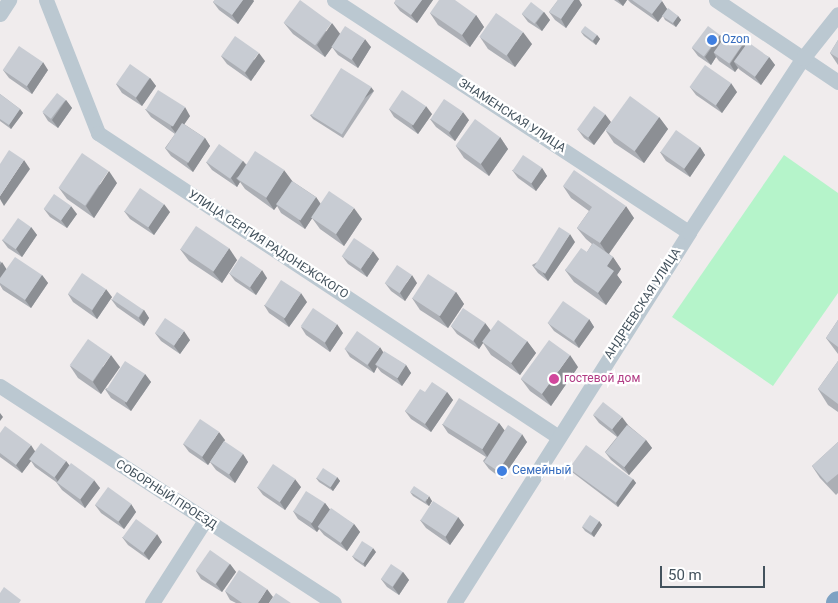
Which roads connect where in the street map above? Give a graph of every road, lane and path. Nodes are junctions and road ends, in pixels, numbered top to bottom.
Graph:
1 (9, 0) edge
2 (46, 0) edge
3 (334, 0) edge
4 (716, 0) edge
5 (0, 14) edge
6 (838, 14) edge
7 (803, 58) junction
8 (838, 82) edge
9 (689, 232) junction
10 (0, 386) edge
11 (557, 436) junction
12 (205, 520) junction
13 (152, 603) edge
14 (334, 603) edge
15 (454, 603) edge

1 - 5 street
2 - 11 street, УЛИЦА СЕРГИЯ РАДОНЕЖСКОГО
3 - 9 street, ЗНАМЕНСКАЯ УЛИЦА
4 - 7 street
6 - 7 street, АНДРЕЕВСКАЯ УЛИЦА
7 - 8 street
7 - 9 street, АНДРЕЕВСКАЯ УЛИЦА
9 - 11 street, АНДРЕЕВСКАЯ УЛИЦА
10 - 12 street, СОБОРНЫЙ ПРОЕЗД
11 - 15 street, АНДРЕЕВСКАЯ УЛИЦА
12 - 13 street
12 - 14 street, СОБОРНЫЙ ПРОЕЗД

